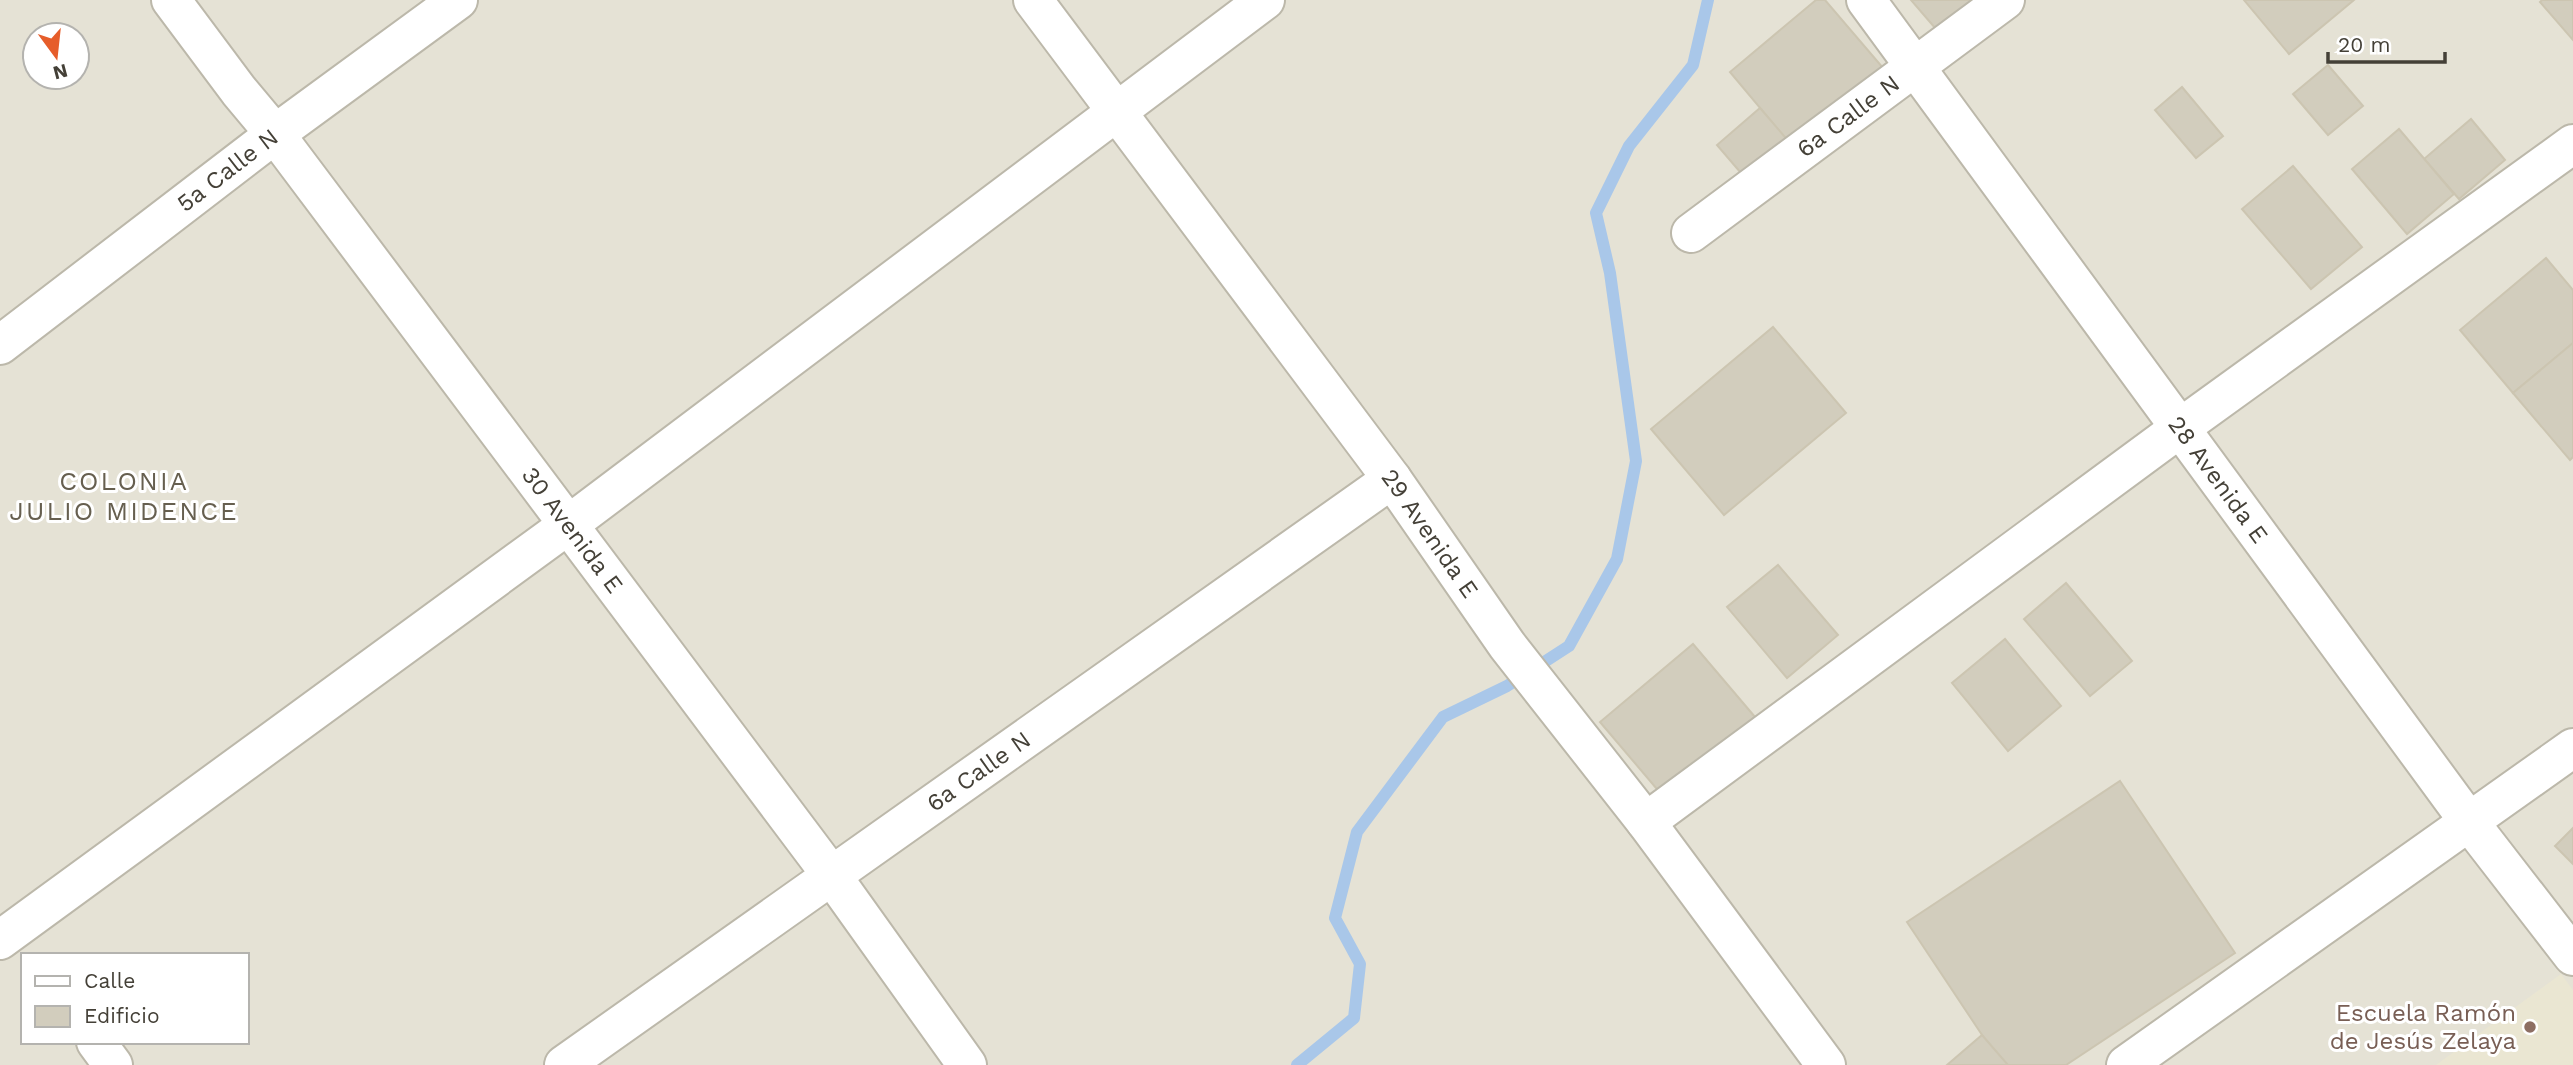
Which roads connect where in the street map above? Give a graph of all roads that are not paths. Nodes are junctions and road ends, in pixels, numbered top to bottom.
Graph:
1 (171, 0) edge
2 (458, 0) edge
3 (1033, 0) edge
4 (1265, 0) edge
5 (1866, 0) edge
6 (2005, 0) edge
7 (1915, 66) junction
8 (1117, 111) junction
9 (275, 134) junction
10 (2573, 144) edge
11 (1691, 233) dead end
12 (0, 345) edge
13 (2180, 428) junction
14 (1392, 480) junction
15 (568, 525) junction
16 (2573, 748) edge
17 (1646, 821) junction
18 (2470, 823) junction
19 (832, 876) junction
20 (11, 934) edge
21 (2573, 956) edge
22 (97, 1044) edge
23 (113, 1065) edge
24 (564, 1065) edge
25 (967, 1065) edge
26 (1826, 1065) edge
27 (2126, 1065) edge

1 - 9 street, 30 Avenida E
2 - 9 street, 5a Calle N
3 - 8 street, 29 Avenida E
4 - 8 street
5 - 7 street, 28 Avenida E
6 - 7 street, 6a Calle N
7 - 11 street, 6a Calle N
7 - 13 street, 28 Avenida E
8 - 14 street, 29 Avenida E
8 - 15 street
9 - 12 street, 5a Calle N
9 - 15 street, 30 Avenida E
10 - 13 street
13 - 17 street
13 - 18 street, 28 Avenida E
14 - 17 street, 29 Avenida E
14 - 19 street, 6a Calle N
15 - 19 street, 30 Avenida E
15 - 20 street
16 - 18 street
17 - 26 street, 29 Avenida E
18 - 21 street, 28 Avenida E
18 - 27 street
19 - 24 street, 6a Calle N
19 - 25 street, 30 Avenida E
22 - 23 street

